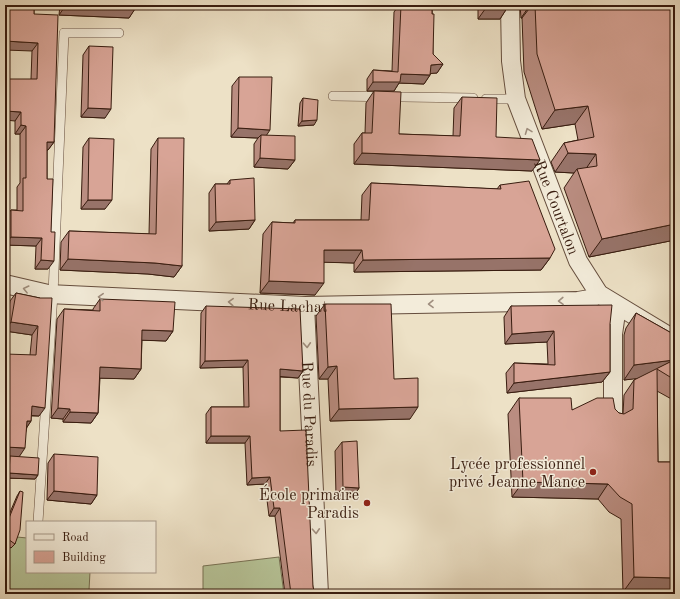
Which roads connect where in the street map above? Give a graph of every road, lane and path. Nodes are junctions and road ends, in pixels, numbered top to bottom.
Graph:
1 (510, 5) edge
2 (119, 33) dead end
3 (333, 96) dead end
4 (516, 99) junction
5 (5, 284) edge
6 (50, 294) junction
7 (599, 294) junction
8 (305, 306) junction
9 (617, 306) junction
10 (675, 340) edge
11 (613, 419) edge
12 (38, 521) edge
13 (319, 594) edge

1 - 4 street, Rue Courtalon
2 - 6 lane
3 - 4 lane
7 -> 4 street, Rue Courtalon
6 -> 5 street, Rue Lachat
8 -> 6 street, Rue Lachat
6 - 12 lane
7 -> 8 street, Rue Lachat
7 - 9 street, Rue Courtalon
8 -> 13 street, Rue du Paradis
9 - 10 street, Rue Courtalon
9 - 11 street

